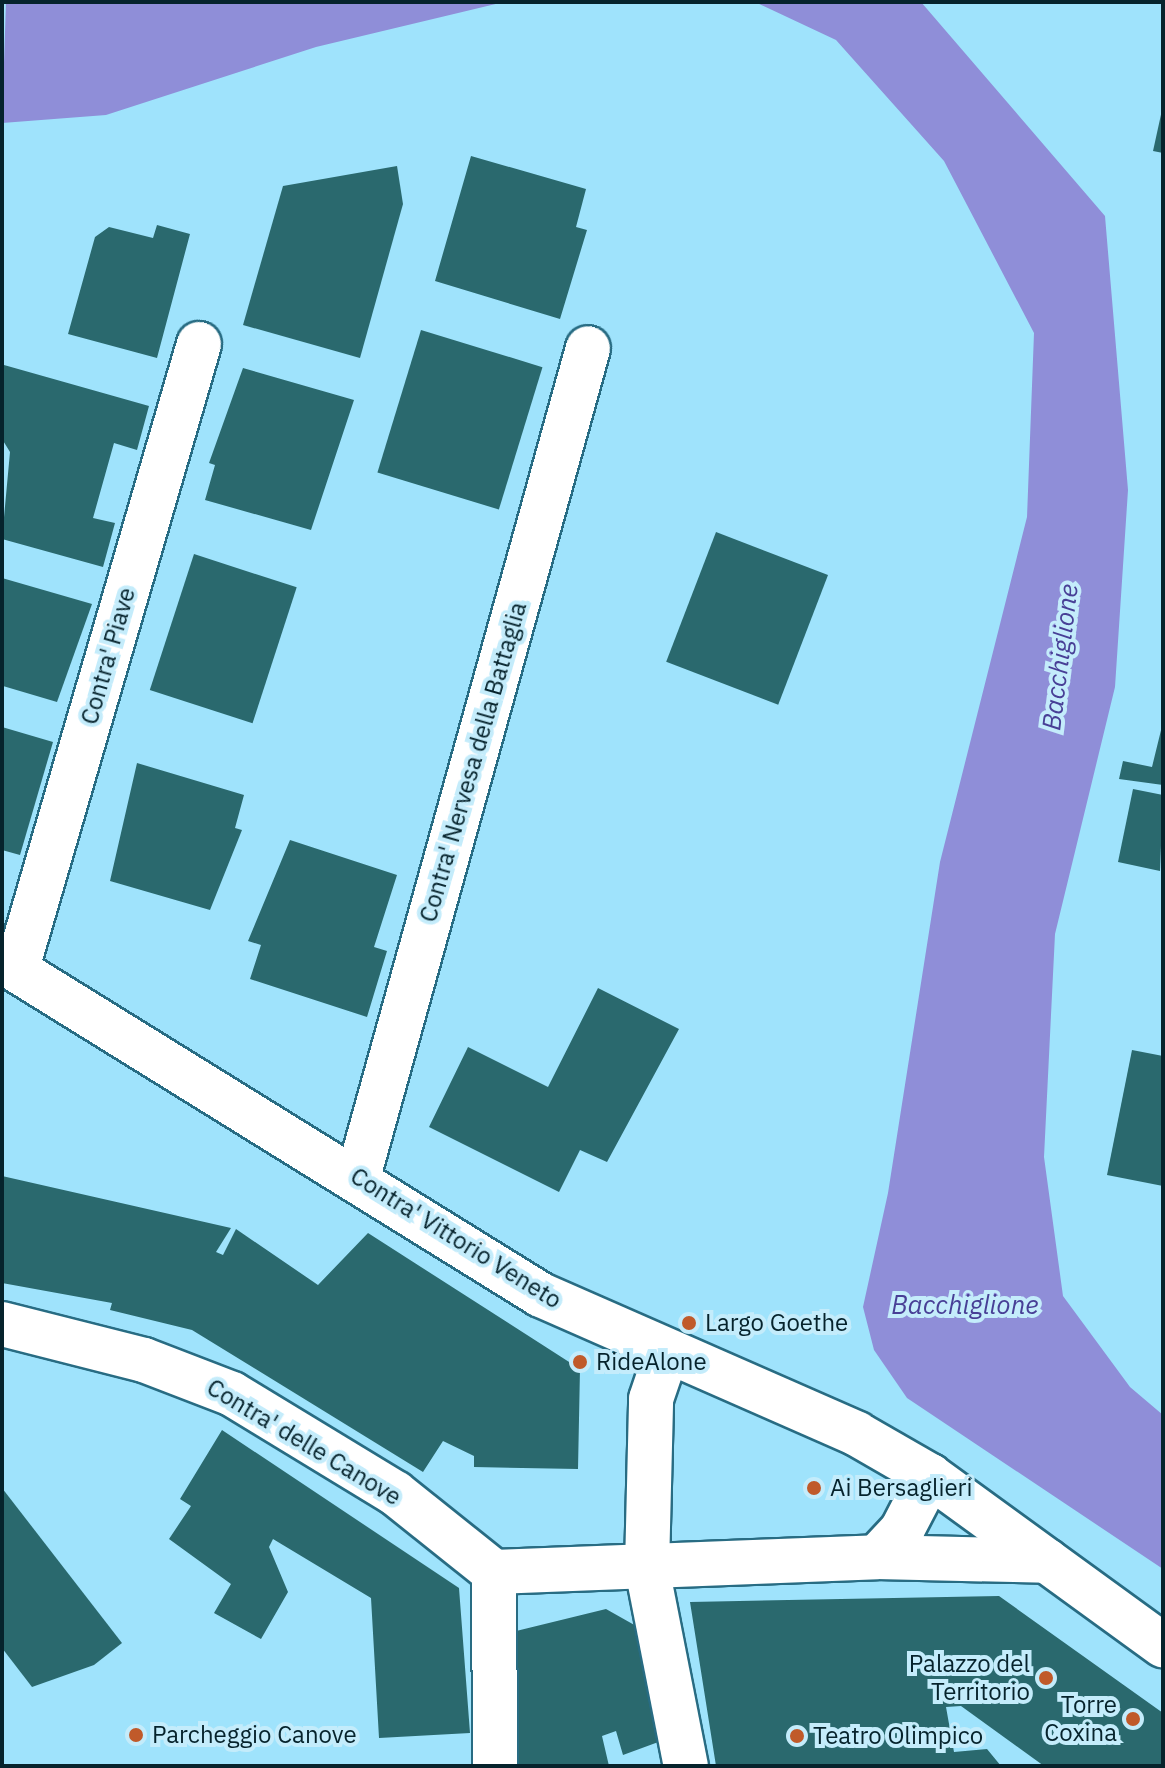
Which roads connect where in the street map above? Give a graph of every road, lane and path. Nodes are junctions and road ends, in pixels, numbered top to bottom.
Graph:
1 (199, 344) dead end
2 (588, 348) dead end
3 (9, 965) edge
4 (358, 1177) junction
5 (2, 1324) edge
6 (666, 1355) junction
7 (930, 1476) junction
8 (877, 1557) junction
9 (1047, 1561) junction
10 (647, 1568) junction
11 (494, 1572) junction
12 (1163, 1645) edge
13 (495, 1766) edge
14 (686, 1766) edge

1 - 3 street, Contra' Piave
2 - 4 street, Contra' Nervesa della Battaglia
3 - 4 street, Contra' Vittorio Veneto
4 - 6 street, Contra' Vittorio Veneto
5 - 11 street, Contra' delle Canove
6 - 7 street, Contra' Vittorio Veneto
6 - 10 street
7 - 8 street
7 - 9 street, Contra' Vittorio Veneto
8 - 9 street
8 - 10 street
9 - 12 street, Contra' Vittorio Veneto
10 - 11 street
10 - 14 street
11 - 13 street

